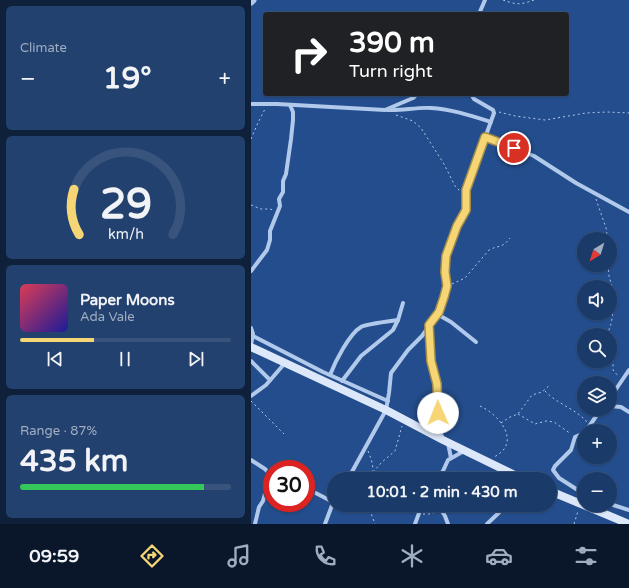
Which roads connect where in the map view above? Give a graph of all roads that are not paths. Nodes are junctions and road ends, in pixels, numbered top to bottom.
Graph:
1 (253, 0) edge
2 (485, 0) edge
3 (251, 2) edge
4 (480, 12) edge
5 (415, 96) edge
6 (472, 96) edge
7 (251, 104) edge
8 (290, 105) junction
9 (388, 110) junction
10 (491, 121) junction
11 (485, 137) junction
12 (629, 212) edge
13 (251, 271) edge
14 (403, 303) dead end
15 (437, 314) junction
16 (398, 320) junction
17 (429, 325) junction
18 (251, 328) edge
19 (253, 336) junction
20 (476, 342) dead end
21 (251, 346) edge
22 (251, 361) edge
23 (285, 363) junction
24 (629, 370) edge
25 (330, 375) junction
26 (270, 380) junction
27 (342, 381) junction
28 (617, 388) edge
29 (251, 396) edge
30 (387, 406) junction
31 (617, 407) edge
32 (629, 412) edge
33 (577, 436) edge
34 (445, 441) junction
35 (465, 451) junction
36 (451, 458) junction
37 (251, 460) edge
38 (263, 468) edge
39 (352, 472) edge
40 (442, 472) edge
41 (504, 472) edge
42 (577, 490) edge
43 (315, 492) edge
44 (557, 494) edge
45 (327, 498) edge
46 (263, 501) edge
47 (617, 506) edge
48 (629, 510) edge
49 (330, 512) edge
50 (420, 512) edge
51 (444, 512) edge
52 (500, 512) edge
53 (255, 524) edge
54 (325, 524) edge
55 (415, 524) edge
56 (448, 524) edge
57 (487, 524) edge
58 (629, 524) edge

1 - 3 street
2 - 4 street
5 - 9 street
6 - 10 street
7 - 8 street
8 - 9 street
8 - 13 street
9 - 10 street
10 - 11 street
11 - 12 street
11 - 15 street
14 - 16 street
15 - 17 street
15 - 20 street
16 - 25 street
16 - 27 street
17 - 30 street
17 - 34 street
18 - 19 street
19 - 21 street
19 - 25 street
21 - 23 main road
22 - 26 street
23 - 26 street
23 - 30 main road
24 - 28 street
25 - 27 street
26 - 29 street
27 - 30 street
30 - 34 main road
30 - 39 street
31 - 32 street
33 - 42 street
34 - 35 main road
34 - 36 street
35 - 36 street
35 - 41 main road
36 - 40 street
37 - 38 street
43 - 45 street
44 - 58 main road
46 - 53 street
47 - 48 street
49 - 54 street
50 - 55 street
51 - 56 street
52 - 57 street

